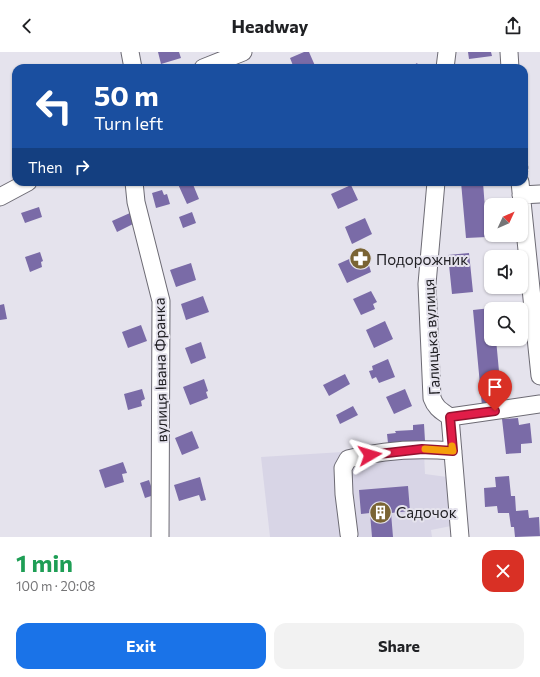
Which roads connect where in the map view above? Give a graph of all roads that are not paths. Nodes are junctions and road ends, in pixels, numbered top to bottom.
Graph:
1 (130, 52) edge
2 (243, 52) edge
3 (447, 52) edge
4 (509, 52) edge
5 (132, 64) edge
6 (213, 64) edge
7 (446, 64) edge
8 (510, 64) edge
9 (21, 186) edge
10 (135, 186) edge
11 (436, 186) edge
12 (521, 188) edge
13 (540, 194) edge
14 (0, 197) edge
15 (537, 314) edge
16 (540, 376) edge
17 (540, 404) edge
18 (450, 417) junction
19 (453, 451) junction
20 (349, 534) dead end
21 (160, 537) edge
22 (460, 537) edge

1 - 5 street
2 - 6 street
3 - 7 street
4 - 8 street
9 - 14 street
10 - 21 street, вулиця Івана Франка
11 - 18 street, Галицька вулиця
12 - 13 street
12 - 15 street
15 - 16 street
17 - 18 street
18 - 19 street
19 - 20 street
19 - 22 street

